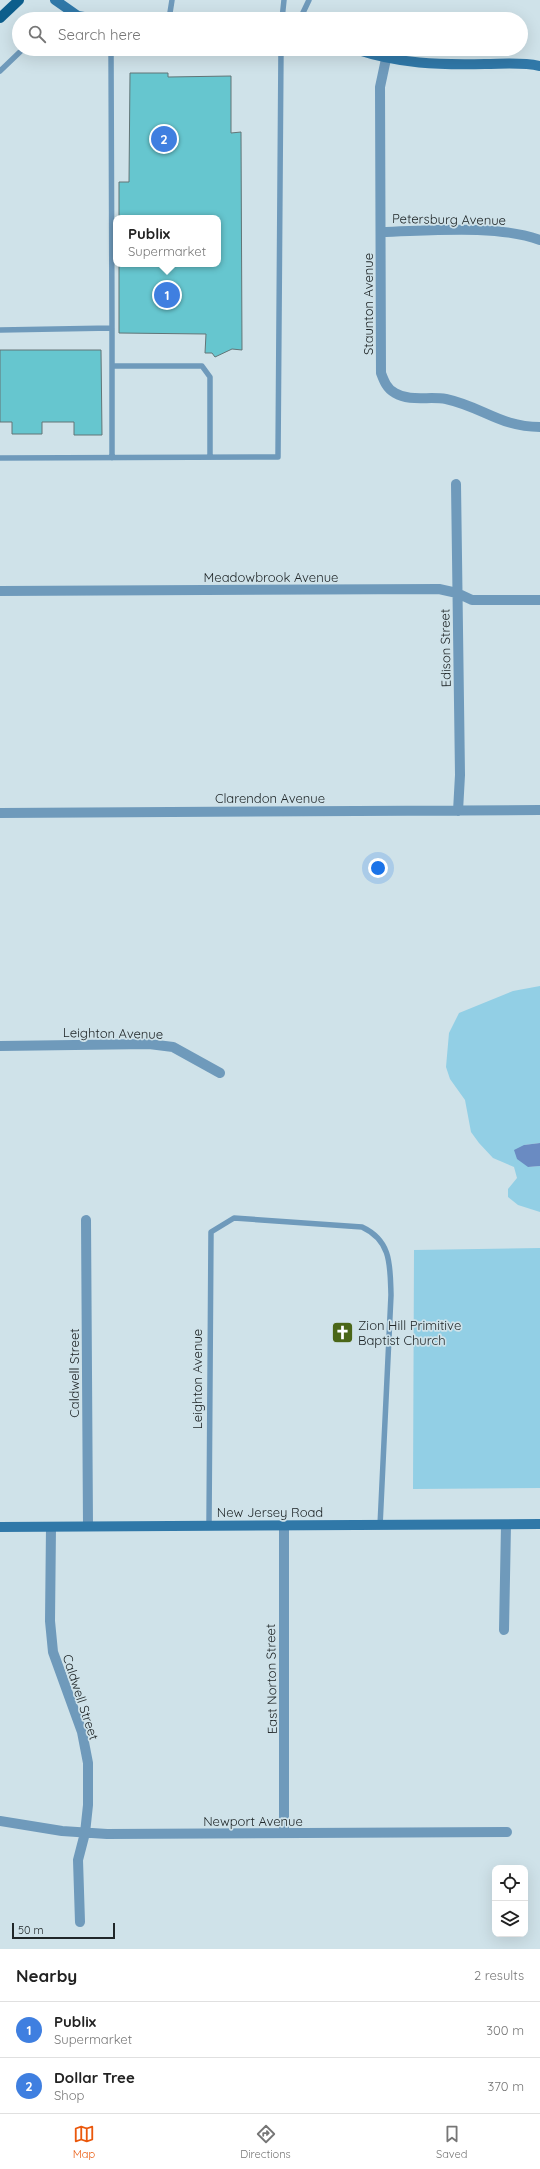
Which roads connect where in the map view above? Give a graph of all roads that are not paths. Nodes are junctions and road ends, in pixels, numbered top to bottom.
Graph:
1 (18, 0) edge
2 (55, 0) edge
3 (172, 0) edge
4 (284, 0) edge
5 (309, 0) edge
6 (72, 12) edge
7 (170, 12) edge
8 (283, 12) edge
9 (303, 12) edge
10 (0, 18) edge
11 (16, 56) edge
12 (111, 56) edge
13 (281, 56) edge
14 (377, 56) edge
15 (386, 59) junction
16 (540, 66) edge
17 (0, 71) edge
18 (381, 232) junction
19 (540, 240) edge
20 (112, 328) junction
21 (0, 330) edge
22 (112, 366) junction
23 (540, 427) edge
24 (210, 457) junction
25 (0, 458) edge
26 (112, 458) junction
27 (456, 484) dead end
28 (0, 591) edge
29 (457, 593) junction
30 (540, 600) edge
31 (458, 810) junction
32 (540, 810) edge
33 (0, 813) edge
34 (0, 1046) edge
35 (220, 1073) dead end
36 (86, 1220) dead end
37 (540, 1524) edge
38 (284, 1525) junction
39 (506, 1525) junction
40 (51, 1526) junction
41 (88, 1526) junction
42 (209, 1526) junction
43 (380, 1526) junction
44 (0, 1527) edge
45 (504, 1630) dead end
46 (0, 1821) edge
47 (284, 1832) junction
48 (507, 1832) dead end
49 (85, 1833) junction
50 (80, 1922) dead end

1 - 10 main road
2 - 6 street
3 - 7 lane
4 - 8 lane
5 - 9 lane
11 - 17 lane
12 - 20 lane
13 - 24 lane
14 - 15 street
15 - 16 street
15 - 18 street, Staunton Avenue
18 - 19 street, Petersburg Avenue
18 - 23 street, Staunton Avenue
20 - 21 lane
20 - 22 lane
22 - 24 lane
22 - 26 lane
24 - 26 lane
25 - 26 lane
27 - 29 street, Edison Street
28 - 29 street, Meadowbrook Avenue
29 - 30 street, Meadowbrook Avenue
29 - 31 street, Edison Street
31 - 32 street, Clarendon Avenue
31 - 33 street, Clarendon Avenue
34 - 35 street, Leighton Avenue
36 - 41 street, Caldwell Street
37 - 39 street, New Jersey Road
38 - 42 street, New Jersey Road
38 - 43 street, New Jersey Road
38 - 47 street, East Norton Street
39 - 43 street, New Jersey Road
39 - 45 street
40 - 41 street, New Jersey Road
40 - 44 street, New Jersey Road
40 - 49 street, Caldwell Street
41 - 42 street, New Jersey Road
42 - 43 lane, Leighton Avenue
46 - 49 street, Newport Avenue
47 - 48 street, Newport Avenue
47 - 49 street, Newport Avenue
49 - 50 street, Caldwell Street

